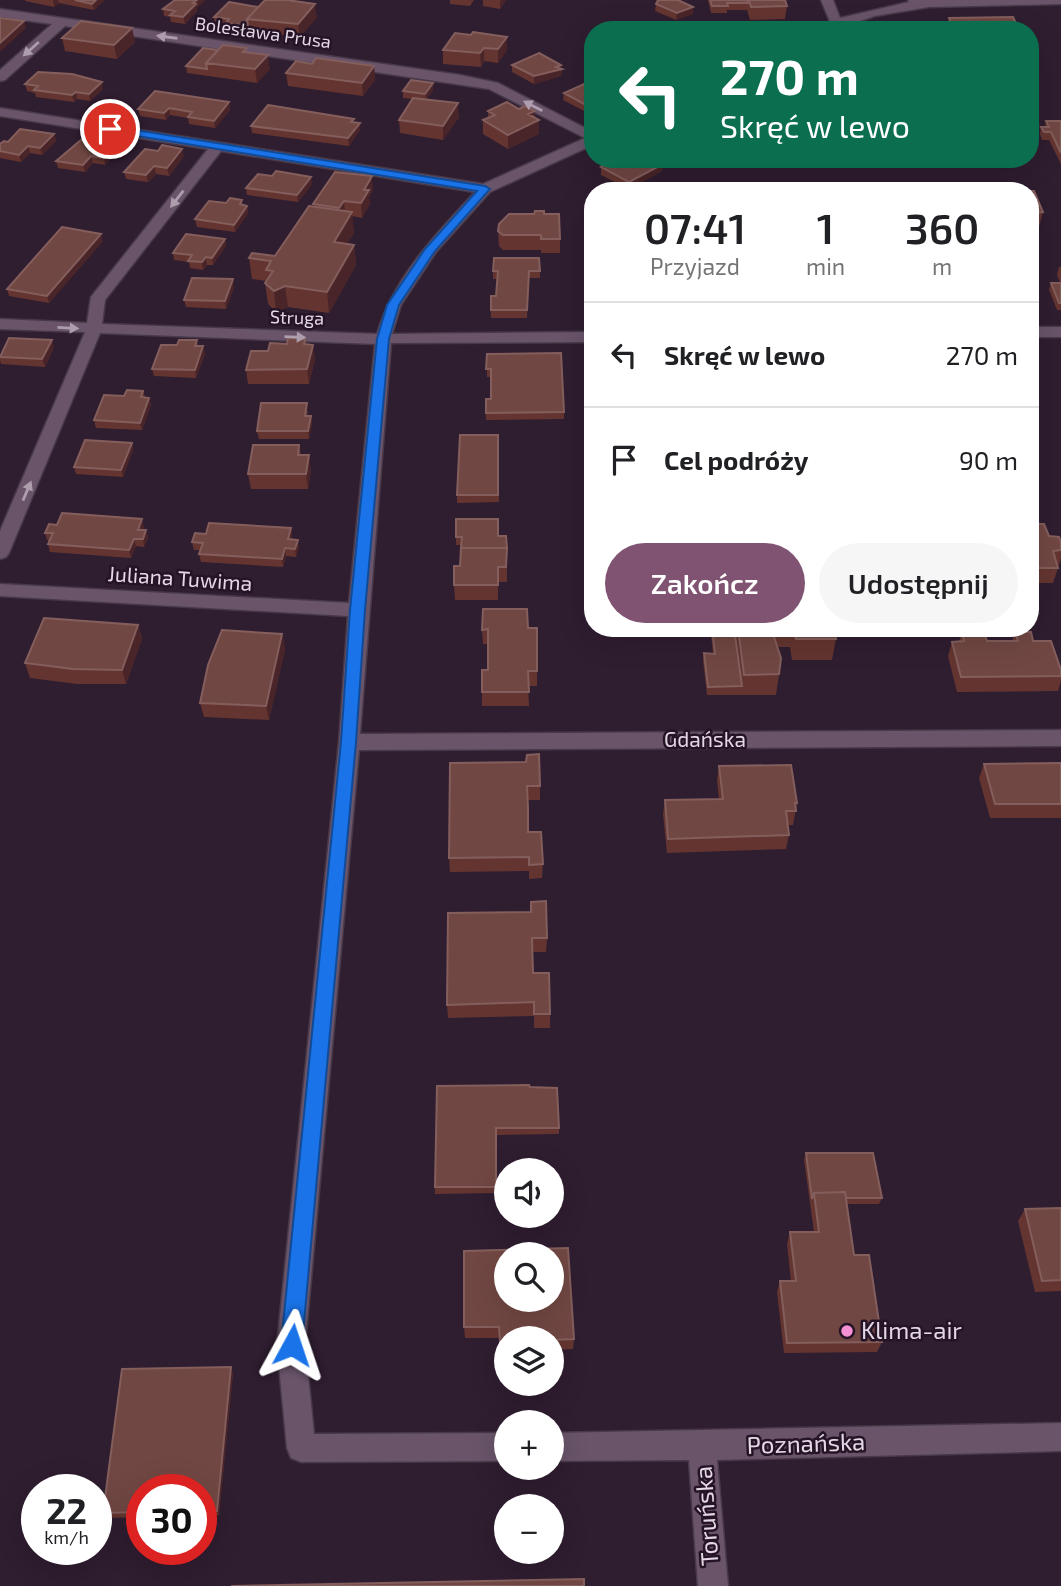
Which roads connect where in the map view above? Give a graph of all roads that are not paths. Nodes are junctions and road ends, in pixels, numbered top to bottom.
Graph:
1 (827, 0) edge
2 (914, 0) edge
3 (1054, 0) edge
4 (1061, 0) edge
5 (929, 3) junction
6 (0, 13) edge
7 (1061, 15) edge
8 (835, 21) edge
9 (844, 21) edge
10 (62, 22) junction
11 (0, 77) edge
12 (0, 112) edge
13 (584, 134) edge
14 (584, 143) edge
15 (219, 145) junction
16 (485, 189) junction
17 (0, 324) edge
18 (94, 329) junction
19 (1039, 332) edge
20 (1061, 332) edge
21 (584, 337) edge
22 (383, 339) junction
23 (0, 553) edge
24 (0, 590) edge
25 (358, 610) junction
26 (1061, 738) edge
27 (349, 742) junction
28 (1061, 1437) edge
29 (702, 1446) junction
30 (494, 1447) edge
31 (564, 1447) edge
32 (713, 1586) edge

1 - 8 street
2 - 5 street
3 - 4 street
3 - 5 street
3 - 7 street
5 - 9 street
6 - 10 street, Bolesława Prusa
10 -> 11 street
13 -> 10 street, Bolesława Prusa
12 - 15 street
14 - 16 street
15 - 16 street
15 -> 18 street
16 - 22 street
17 -> 18 street, Struga
18 -> 22 street, Struga
23 -> 18 street
19 - 20 street
21 - 22 street, Struga
22 - 25 street
24 - 25 street, Juliana Tuwima
25 - 27 street
26 - 27 street, Gdańska
27 - 30 street
28 - 29 street, Poznańska
29 - 31 street, Poznańska
29 - 32 street, Toruńska

